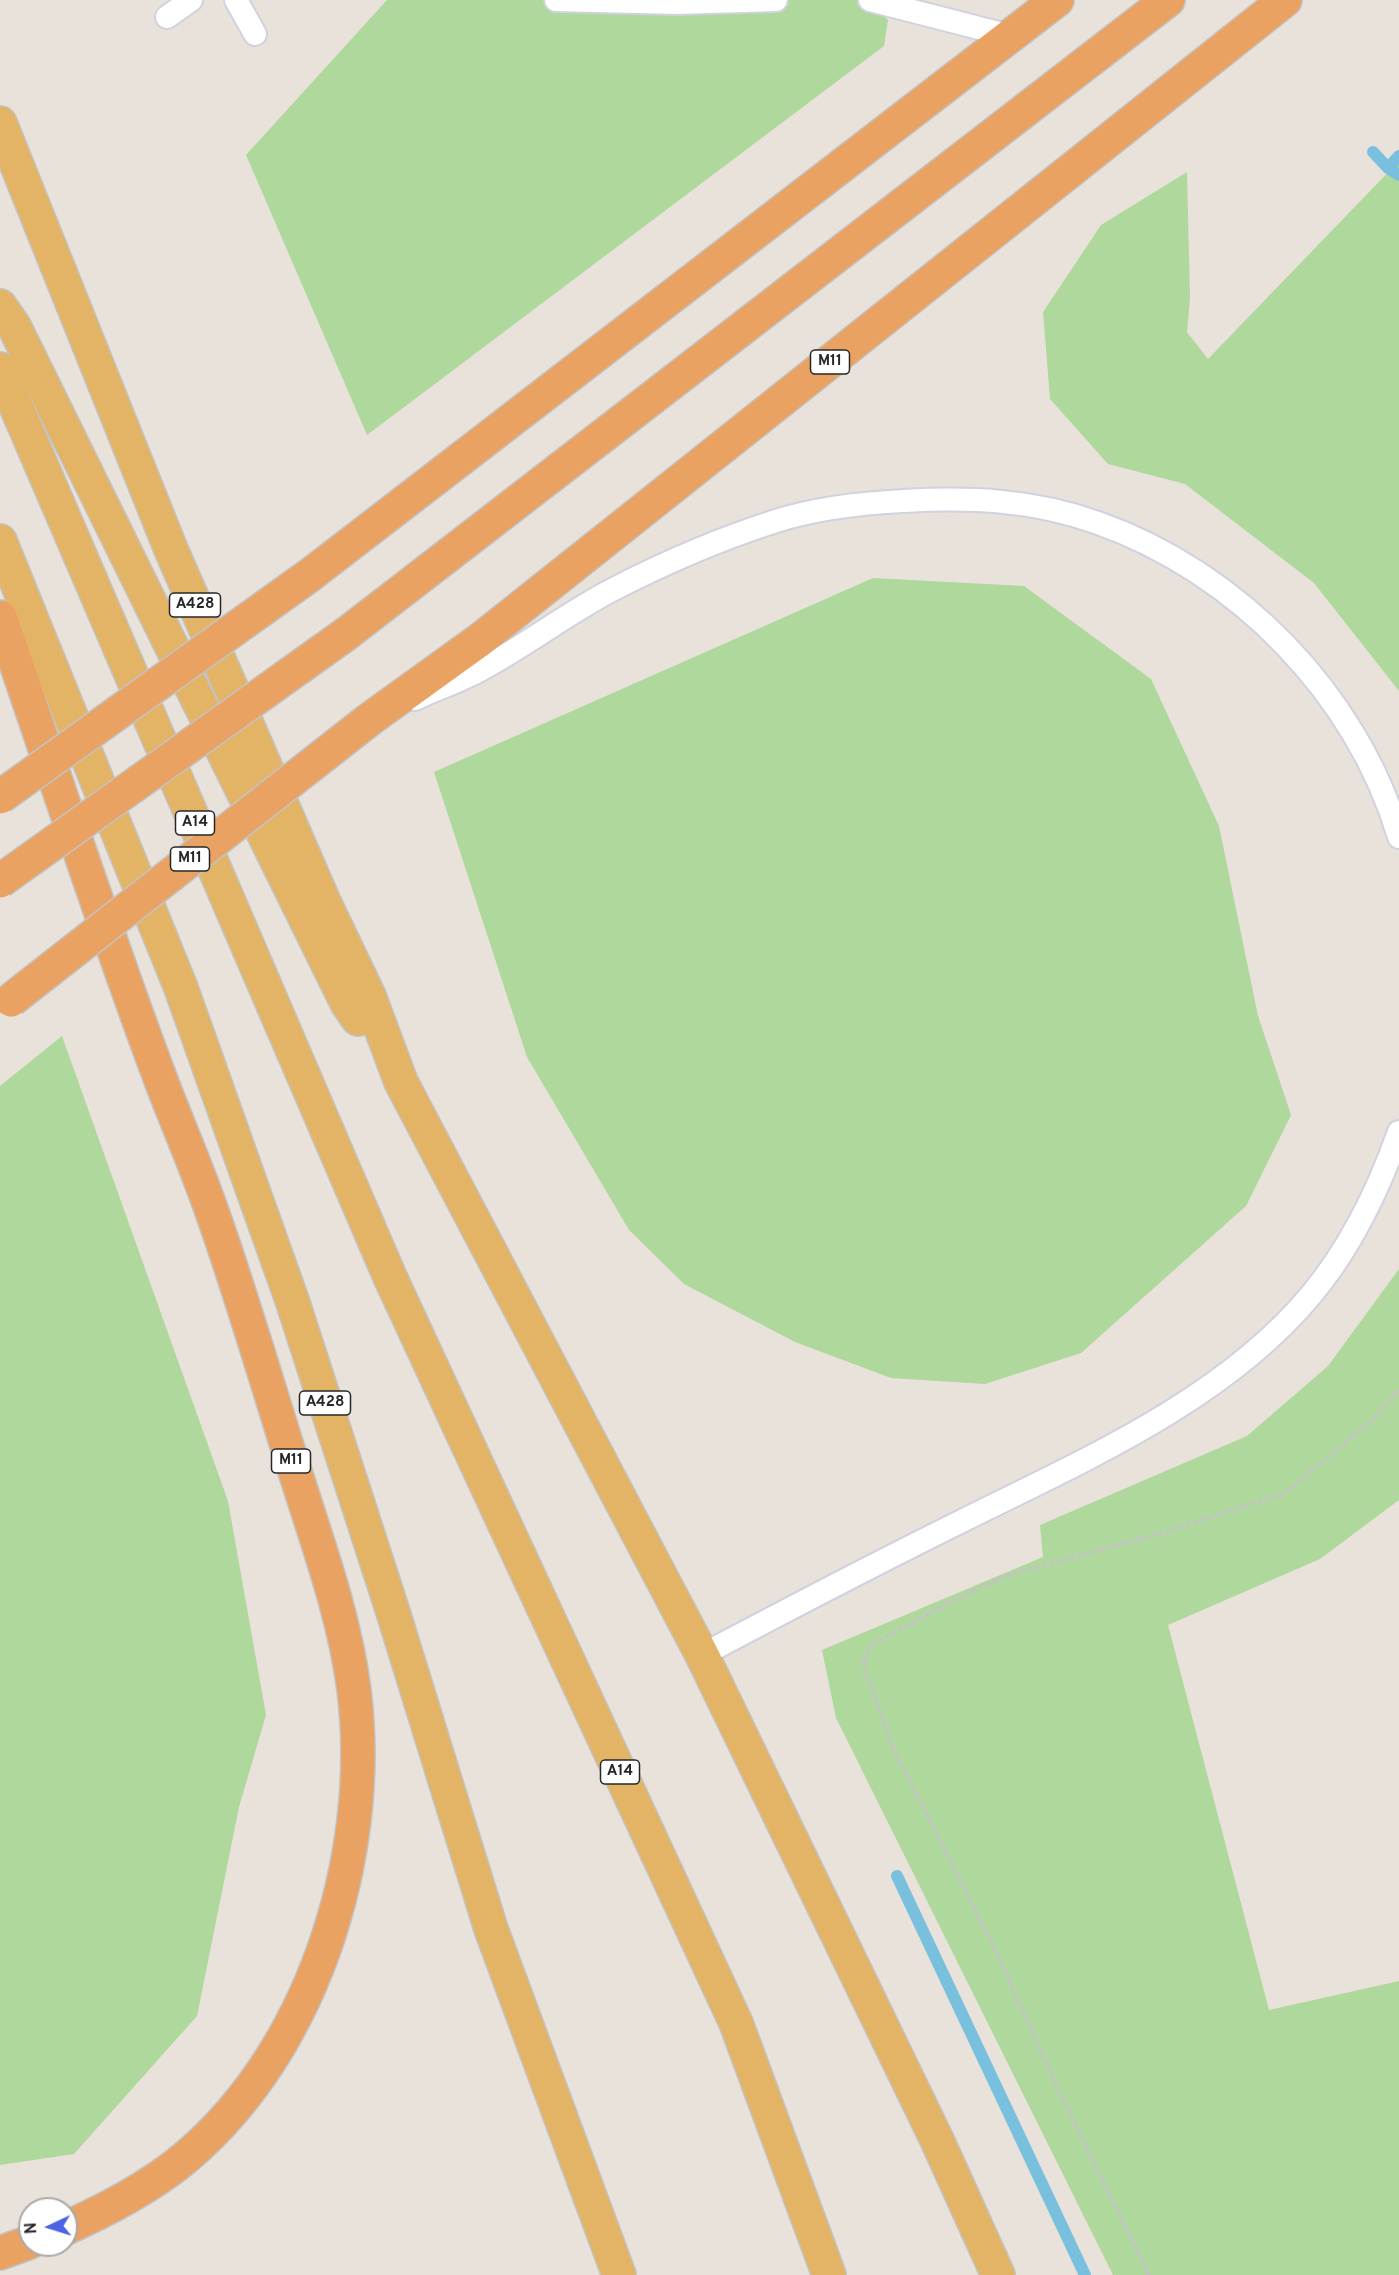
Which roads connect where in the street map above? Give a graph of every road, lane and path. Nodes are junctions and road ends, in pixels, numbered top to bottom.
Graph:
1 (191, 0) edge
2 (236, 0) edge
3 (556, 0) edge
4 (776, 0) edge
5 (870, 0) edge
6 (1057, 0) edge
7 (1168, 0) edge
8 (1285, 0) edge
9 (167, 17) dead end
10 (255, 34) dead end
11 (1010, 36) junction
12 (0, 123) edge
13 (0, 306) edge
14 (0, 369) edge
15 (0, 541) edge
16 (0, 617) edge
17 (370, 719) junction
18 (0, 797) edge
19 (1399, 837) edge
20 (0, 881) edge
21 (5, 1004) edge
22 (401, 1082) junction
23 (1399, 1132) edge
24 (1399, 1390) edge
25 (702, 1655) junction
26 (78, 2222) edge
27 (18, 2246) edge
28 (0, 2253) edge
29 (620, 2275) edge
30 (829, 2275) edge
31 (998, 2275) edge
32 (1149, 2275) edge

1 - 9 lane
2 - 10 lane
3 - 4 lane
5 - 11 lane
6 - 11 highway
7 - 20 highway, bridge
8 - 17 highway, M11
11 - 18 highway, bridge
12 - 22 highway, A428
13 - 22 highway, A428
14 - 30 highway, A14
15 - 29 highway, A428
16 - 26 highway, M11
17 - 19 lane
17 - 21 highway, M11, bridge
22 - 25 highway, A428
23 - 25 lane
24 - 32 path
25 - 31 highway, A428
27 - 28 highway

